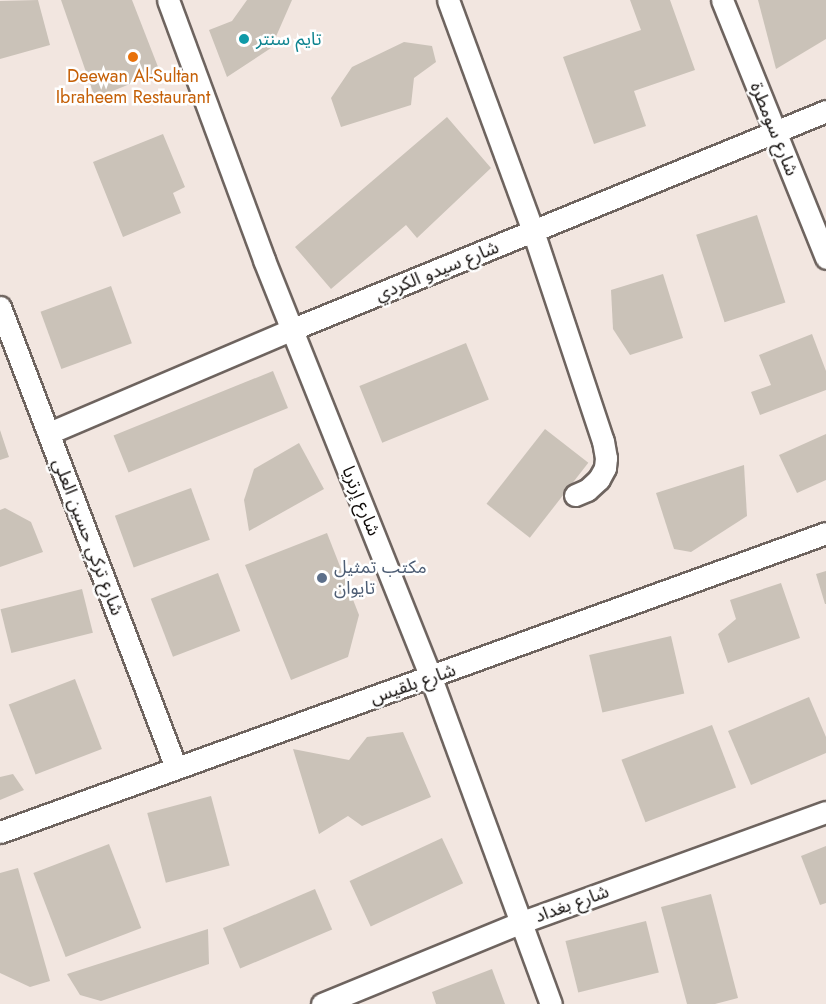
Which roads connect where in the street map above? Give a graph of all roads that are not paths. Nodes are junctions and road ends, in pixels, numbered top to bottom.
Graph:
1 (168, 0) edge
2 (448, 0) edge
3 (722, 0) edge
4 (826, 111) edge
5 (775, 131) junction
6 (533, 231) junction
7 (826, 258) edge
8 (0, 307) edge
9 (293, 329) junction
10 (49, 433) junction
11 (575, 495) dead end
12 (826, 534) edge
13 (431, 678) junction
14 (176, 767) junction
15 (826, 812) edge
16 (0, 832) edge
17 (522, 922) junction
18 (322, 1004) edge
19 (551, 1004) edge

1 - 9 street, شارع إرتريا
2 - 6 street
3 - 5 street, شارع سومطرة
4 - 5 street, شارع سيدو الكردي
5 - 6 street, شارع سيدو الكردي
5 - 7 street, شارع سومطرة
6 - 9 street, شارع سيدو الكردي
6 - 11 street
8 - 10 street, شارع تركي حسين العلي
9 - 10 street, شارع سيدو الكردي
9 - 13 street, شارع إرتريا
10 - 14 street, شارع تركي حسين العلي
12 - 13 street, شارع بلقيس
13 - 14 street, شارع بلقيس
13 - 17 street, شارع إرتريا
14 - 16 street, شارع بلقيس
15 - 17 street, شارع بغداد
17 - 18 street, شارع بغداد
17 - 19 street, شارع إرتريا

